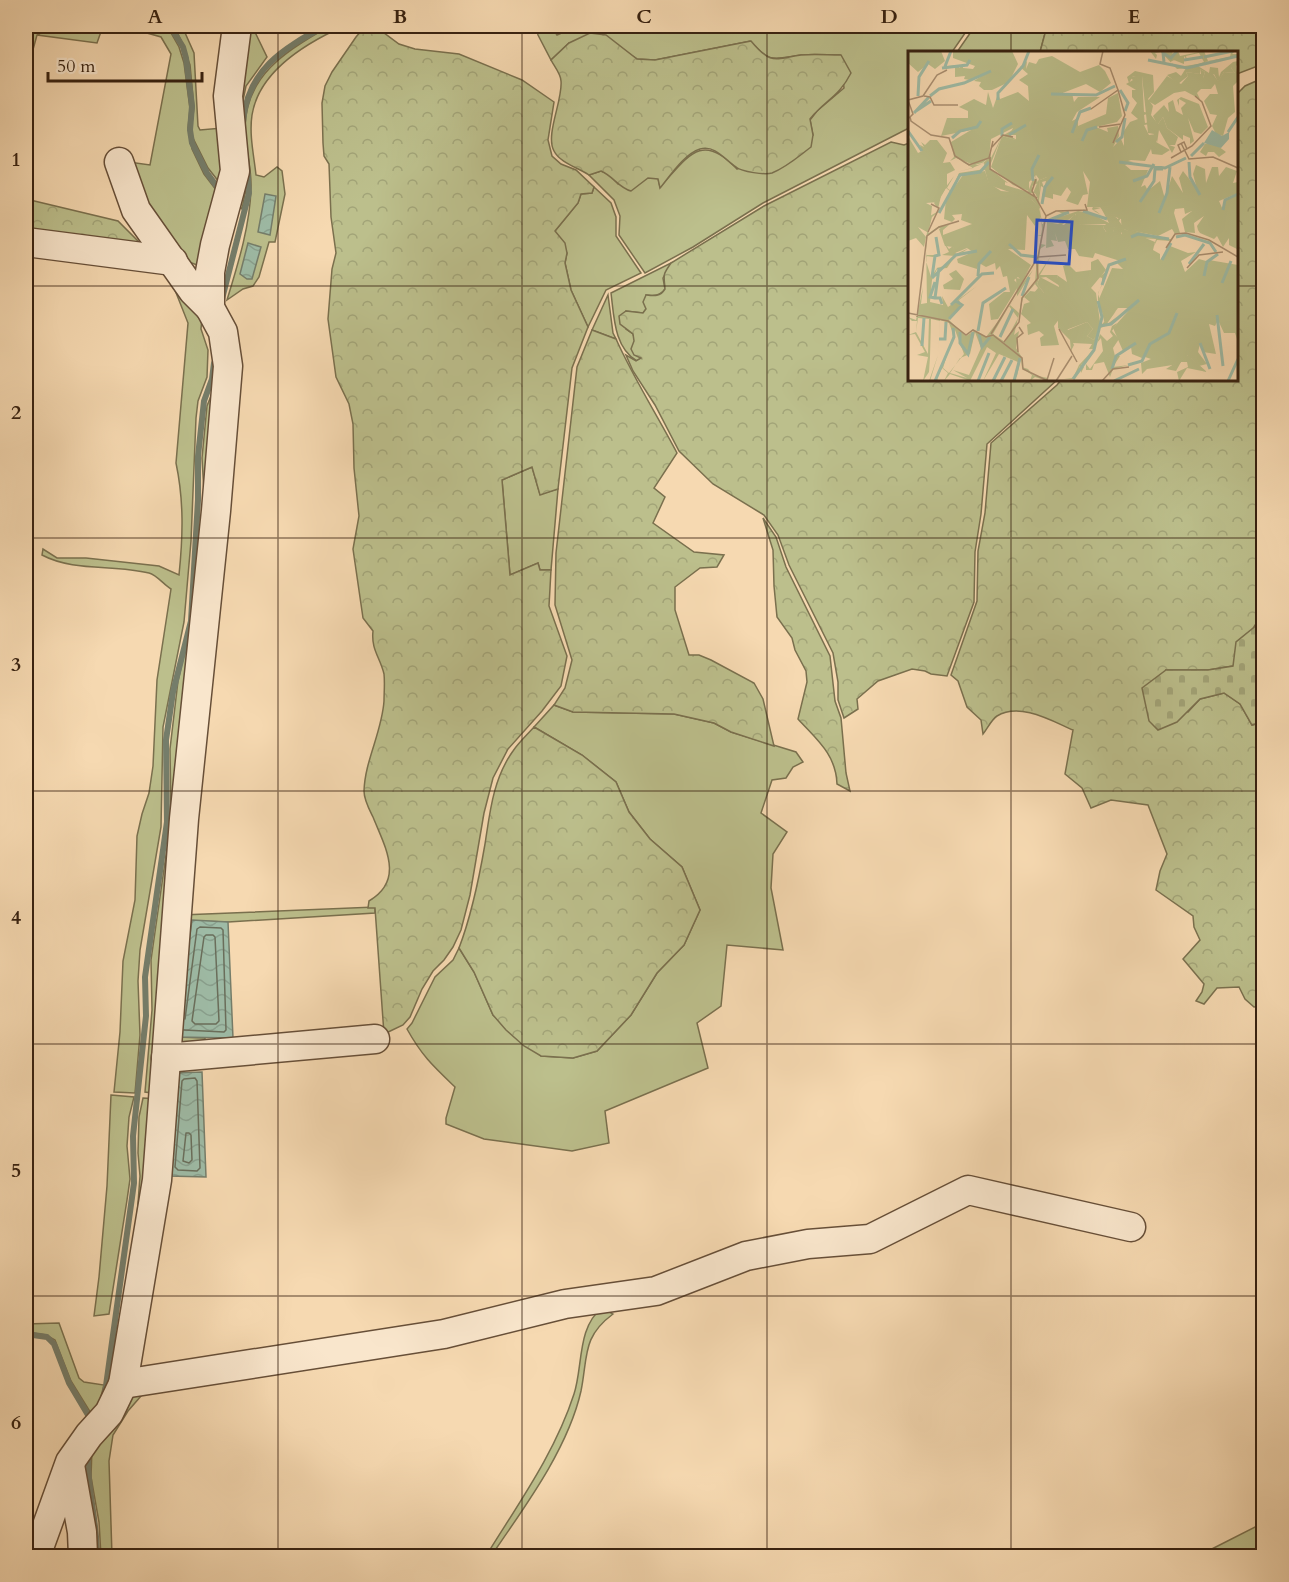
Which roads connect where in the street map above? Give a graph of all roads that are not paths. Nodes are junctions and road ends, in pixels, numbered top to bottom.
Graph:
1 (237, 26) edge
2 (119, 162) dead end
3 (26, 242) edge
4 (173, 261) junction
5 (210, 308) junction
6 (375, 1039) dead end
7 (166, 1058) junction
8 (1131, 1227) dead end
9 (123, 1384) junction
10 (70, 1462) junction
11 (36, 1557) edge
12 (83, 1557) edge

1 - 5 street
2 - 4 street
3 - 4 street
4 - 5 street
5 - 7 street
6 - 7 street
7 - 9 street
8 - 9 street
9 - 10 street
10 - 11 street
10 - 12 street

